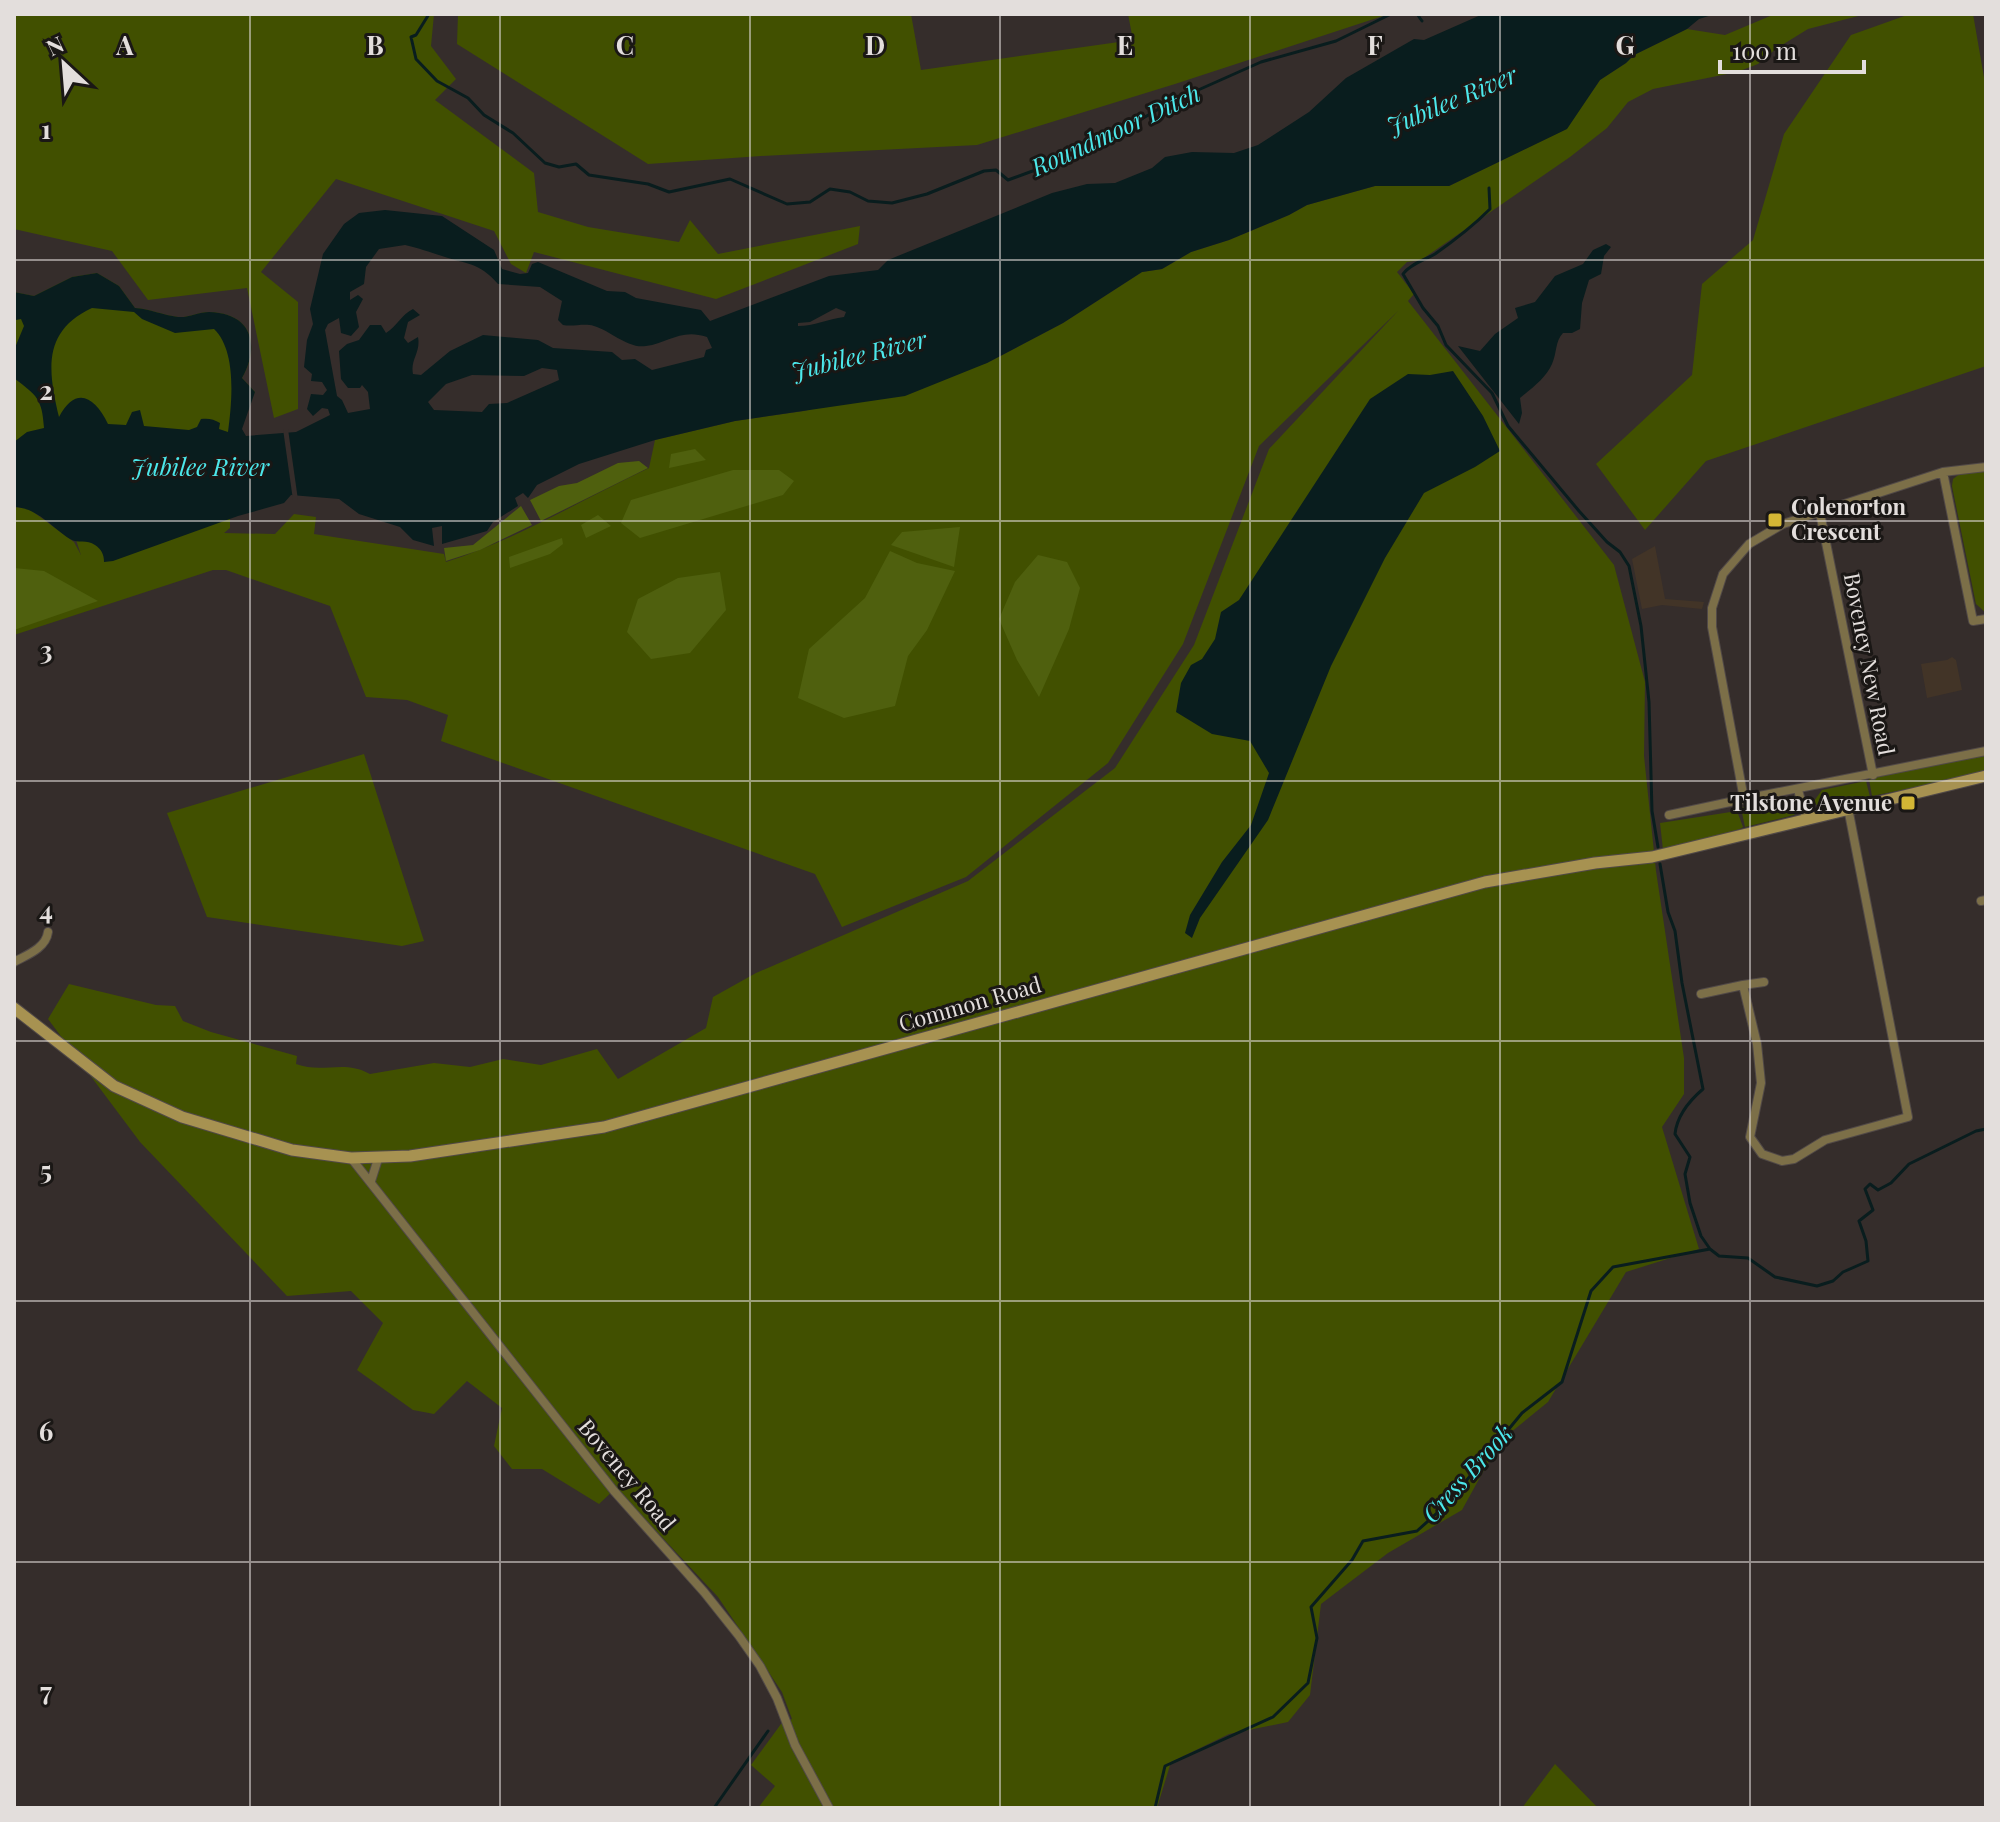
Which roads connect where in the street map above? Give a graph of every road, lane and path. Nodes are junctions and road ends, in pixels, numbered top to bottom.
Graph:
1 (1986, 467) edge
2 (1943, 472) junction
3 (1820, 513) junction
4 (1986, 619) edge
5 (1986, 751) edge
6 (1873, 775) junction
7 (1986, 776) edge
8 (1798, 790) junction
9 (1743, 795) junction
10 (1848, 808) junction
11 (1669, 815) dead end
12 (1806, 818) junction
13 (48, 932) dead end
14 (14, 962) edge
15 (1764, 982) dead end
16 (1743, 985) junction
17 (1701, 994) dead end
18 (14, 1008) edge
19 (351, 1158) junction
20 (378, 1159) junction
21 (371, 1181) junction
22 (829, 1808) edge

1 - 2 street
2 - 3 street
2 - 4 street
3 - 6 street, Boveney New Road
3 - 9 street
5 - 6 street
6 - 8 street
7 - 10 main road, Common Road
8 - 9 street
8 - 12 street
9 - 11 street
10 - 12 main road, Common Road
10 - 16 street
12 - 20 main road, Common Road
13 - 14 street
15 - 16 street
16 - 17 street
18 - 19 main road, Common Road
19 - 20 main road, Common Road
19 - 21 street, Boveney Road
20 - 21 street
21 - 22 street, Boveney Road

